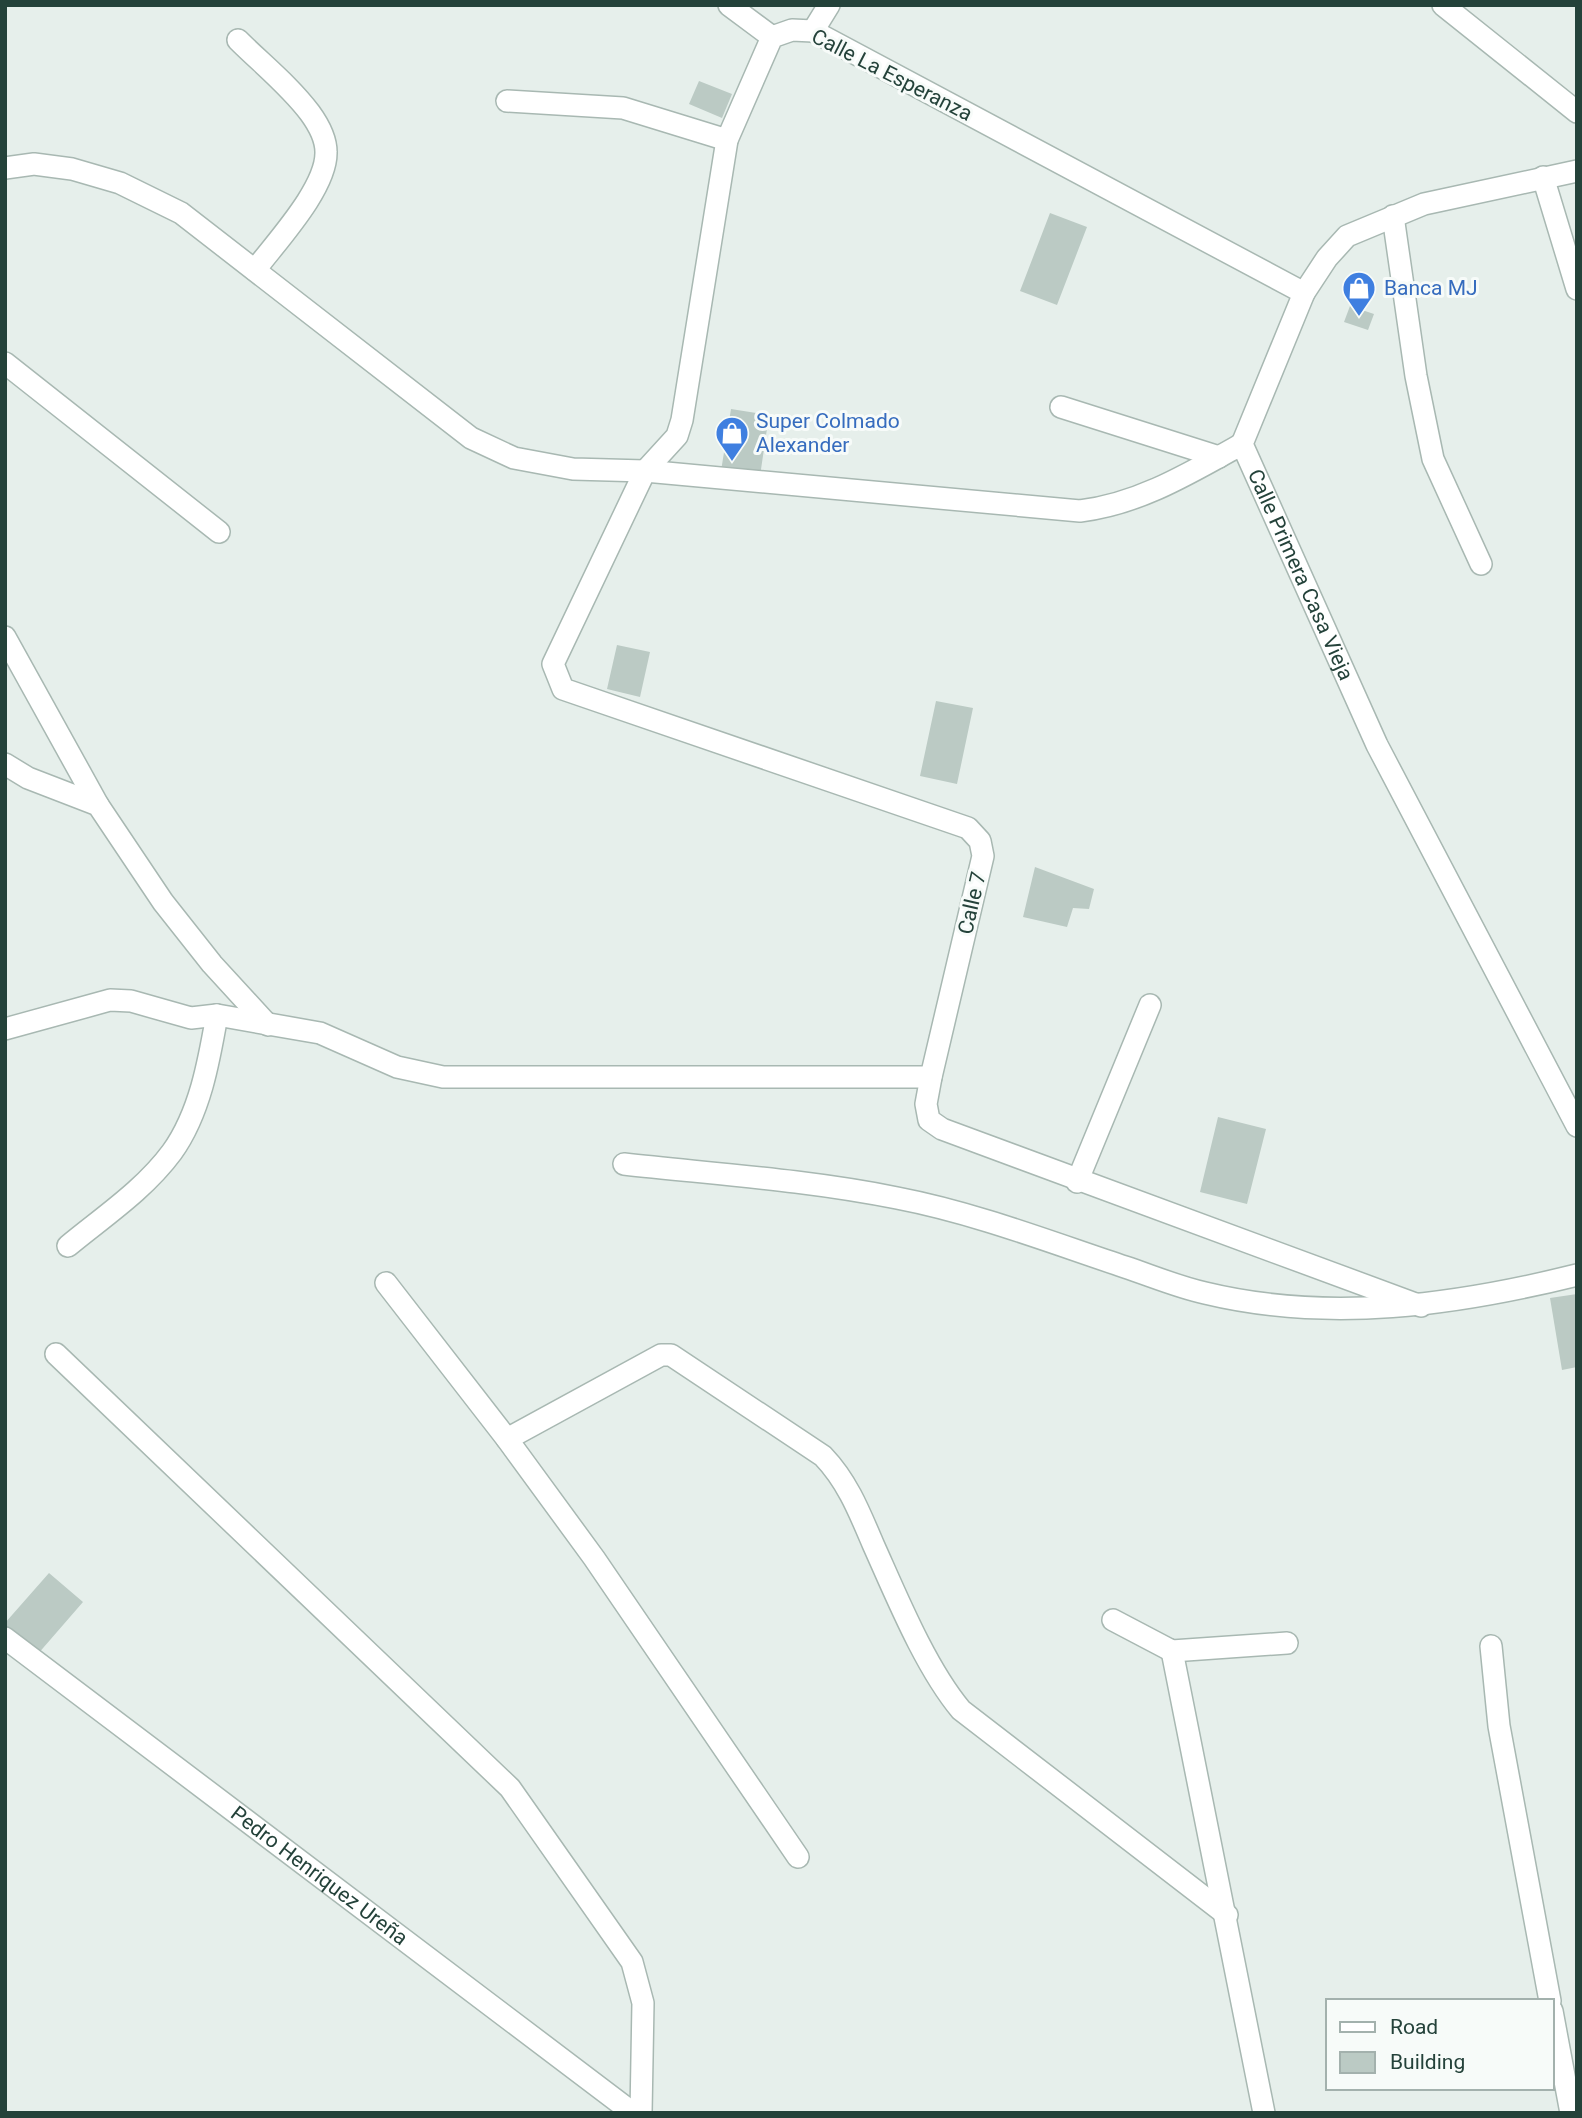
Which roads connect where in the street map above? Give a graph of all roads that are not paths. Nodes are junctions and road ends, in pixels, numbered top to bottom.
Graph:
1 (729, 5) edge
2 (829, 5) edge
3 (1443, 5) edge
4 (813, 32) junction
5 (772, 37) junction
6 (238, 40) dead end
7 (507, 101) dead end
8 (1577, 112) edge
9 (727, 140) junction
10 (5, 168) edge
11 (1577, 171) edge
12 (1543, 177) junction
13 (1394, 216) junction
14 (255, 270) junction
15 (1577, 289) edge
16 (1304, 293) junction
17 (5, 363) edge
18 (1061, 407) dead end
19 (1242, 444) junction
20 (1219, 457) junction
21 (645, 471) junction
22 (219, 532) dead end
23 (1481, 564) dead end
24 (5, 637) edge
25 (5, 765) edge
26 (98, 805) junction
27 (1150, 1005) dead end
28 (217, 1015) junction
29 (268, 1024) junction
30 (5, 1028) edge
31 (931, 1077) junction
32 (1577, 1126) edge
33 (624, 1164) dead end
34 (1077, 1182) junction
35 (68, 1246) dead end
36 (1577, 1275) edge
37 (386, 1283) dead end
38 (1421, 1306) junction
39 (56, 1354) dead end
40 (507, 1439) junction
41 (1113, 1620) dead end
42 (5, 1638) edge
43 (1287, 1643) dead end
44 (1491, 1646) dead end
45 (1172, 1651) junction
46 (798, 1857) dead end
47 (1227, 1915) junction
48 (1550, 1999) edge
49 (1554, 2022) edge
50 (632, 2113) edge
51 (641, 2113) edge
52 (1264, 2113) edge
53 (1571, 2113) edge

1 - 5 street
2 - 4 street
3 - 8 street
4 - 5 street, Calle La Esperanza
4 - 16 street, Calle La Esperanza
5 - 9 street
6 - 14 street
7 - 9 street
9 - 21 street
10 - 14 street
11 - 12 street, Calle Primera Casa Vieja
12 - 13 street, Calle Primera Casa Vieja
12 - 15 street
13 - 16 street, Calle Primera Casa Vieja
13 - 23 street
14 - 21 street
16 - 19 street, Calle Primera Casa Vieja
17 - 22 street
18 - 20 street
19 - 20 street
19 - 32 street, Calle Primera Casa Vieja
20 - 21 street
21 - 31 street, Calle 7
24 - 26 street
25 - 26 street
26 - 29 street
27 - 34 street
28 - 29 street
28 - 30 street
28 - 35 street
29 - 31 street
31 - 34 street, Calle 7
33 - 38 street
34 - 38 street, Calle 7
36 - 38 street
37 - 40 street
39 - 51 street
40 - 46 street
40 - 47 street
41 - 45 street
42 - 50 street, Pedro Henriquez Ureña
43 - 45 street
44 - 48 street
45 - 47 street
47 - 52 street
49 - 53 street

